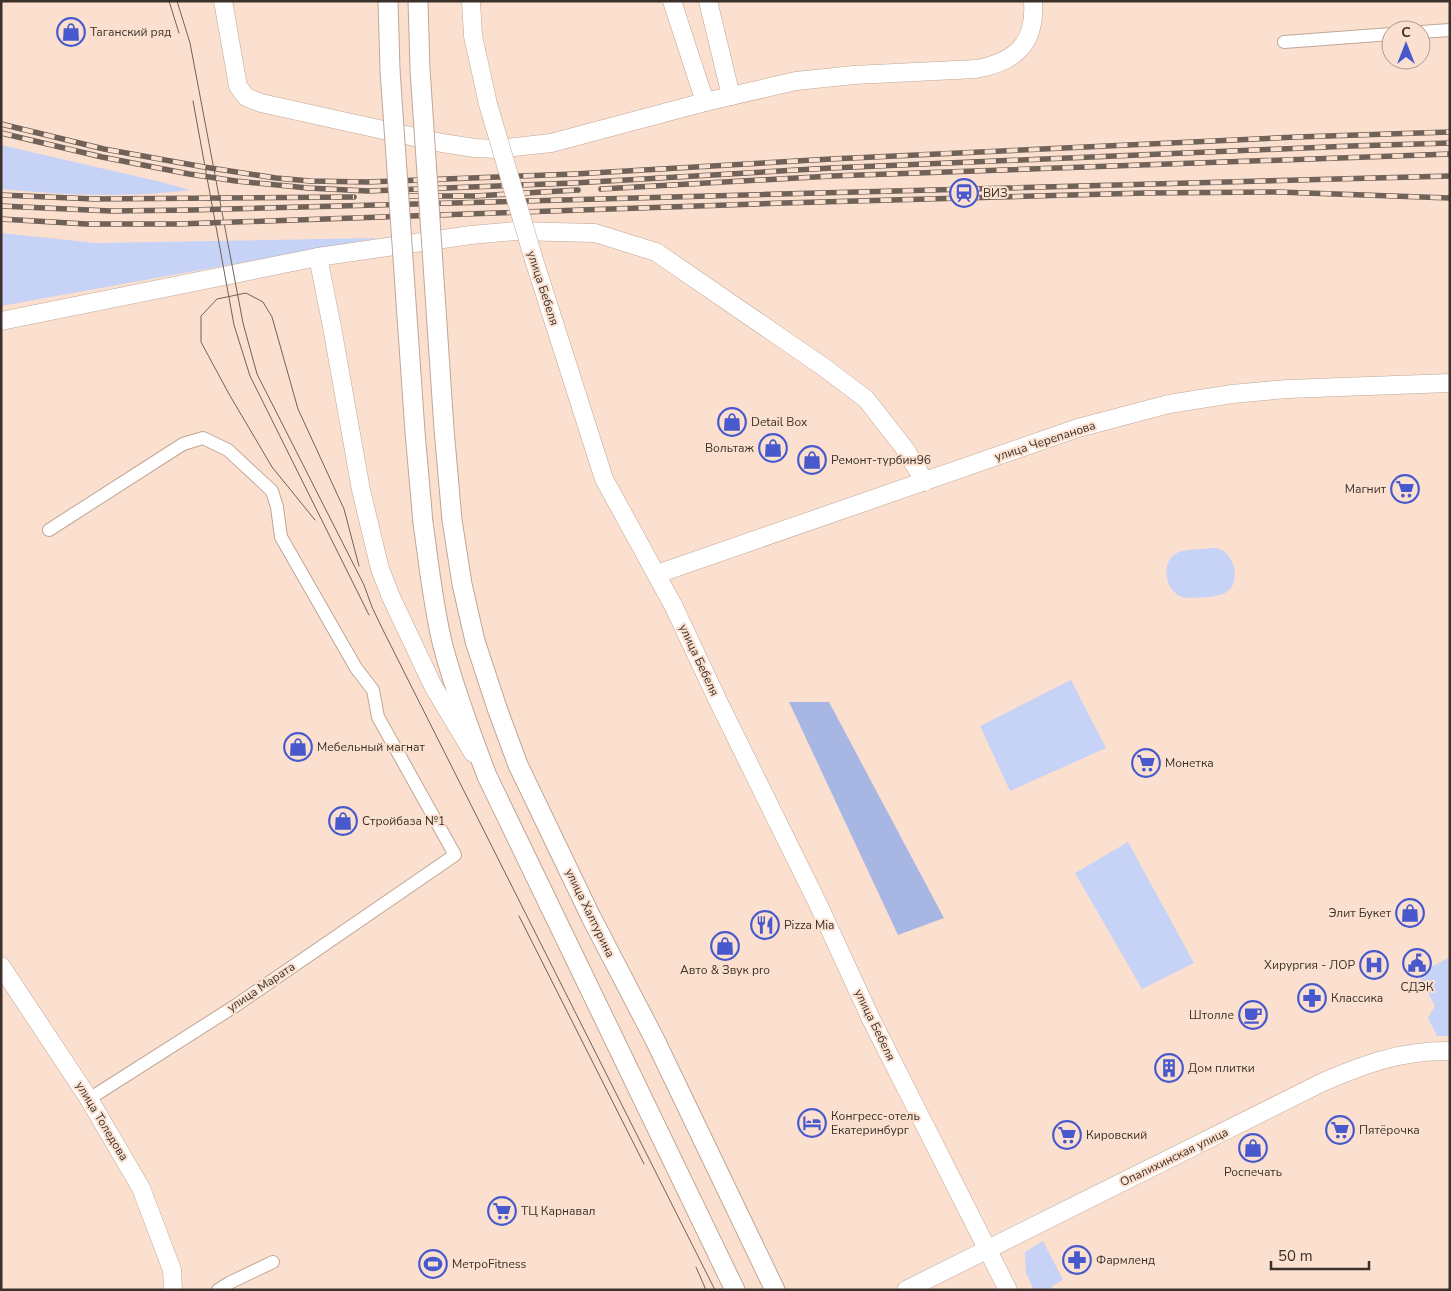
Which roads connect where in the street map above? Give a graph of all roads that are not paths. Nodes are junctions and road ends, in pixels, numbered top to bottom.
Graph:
1 (223, 1) edge
2 (380, 1) edge
3 (388, 1) edge
4 (418, 1) edge
5 (672, 1) edge
6 (708, 1) edge
7 (1033, 1) edge
8 (471, 3) edge
9 (1450, 30) edge
10 (1431, 31) edge
11 (1381, 35) edge
12 (1284, 42) dead end
13 (390, 70) junction
14 (731, 96) junction
15 (706, 102) junction
16 (318, 257) junction
17 (1, 321) edge
18 (1450, 383) edge
19 (925, 482) junction
20 (49, 530) dead end
21 (657, 574) junction
22 (487, 776) junction
23 (1, 966) edge
24 (1450, 1051) edge
25 (90, 1099) junction
26 (987, 1250) junction
27 (273, 1262) dead end
28 (174, 1290) edge
29 (218, 1290) edge
30 (735, 1290) edge
31 (775, 1290) edge
32 (906, 1290) edge
33 (1008, 1290) edge

1 - 15 main road
2 - 13 main road
3 - 13 main road
4 - 31 main road, улица Халтурина, bridge
5 - 15 main road
6 - 14 main road
7 - 14 main road
8 - 21 main road, улица Бебеля, bridge
9 - 10 street
11 - 12 street
13 - 22 main road, bridge
14 - 15 main road
16 - 17 main road
16 - 19 main road
16 - 22 main road
18 - 19 main road, улица Черепанова
19 - 21 main road, улица Черепанова
20 - 25 street, улица Марата
21 - 26 main road, улица Бебеля
22 - 30 main road
23 - 25 main road, улица Толедова
24 - 26 main road, Опалихинская улица
25 - 28 main road, улица Толедова
26 - 32 main road, Опалихинская улица
26 - 33 main road, улица Бебеля
27 - 29 street

